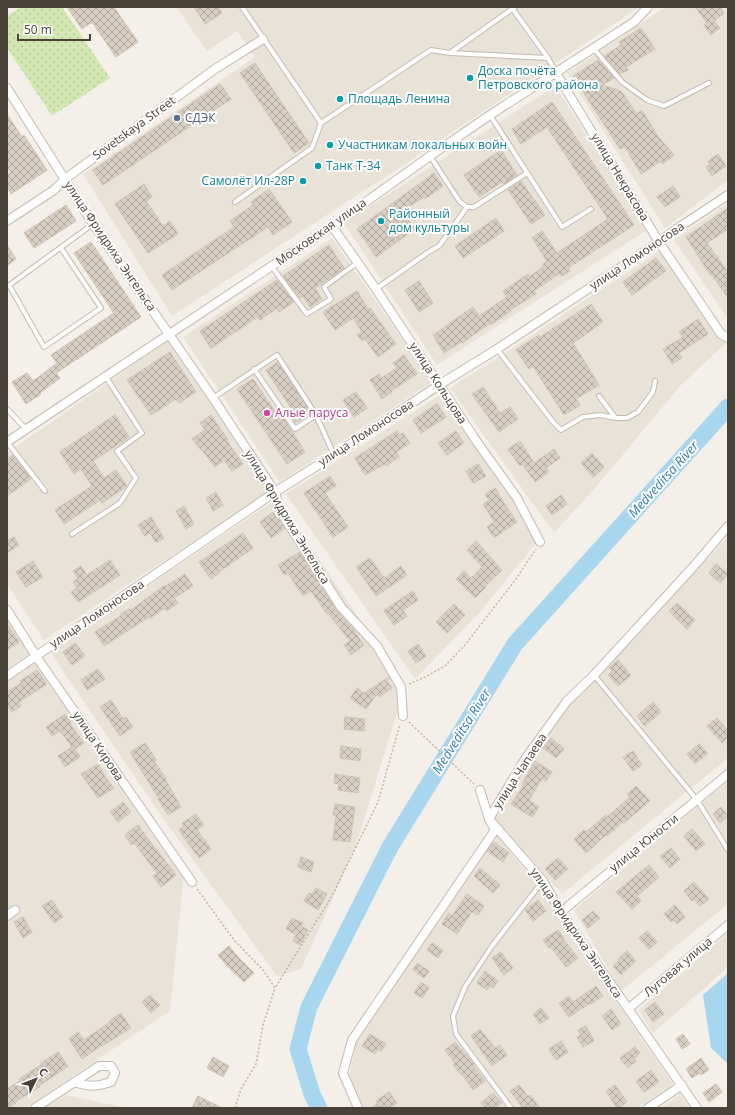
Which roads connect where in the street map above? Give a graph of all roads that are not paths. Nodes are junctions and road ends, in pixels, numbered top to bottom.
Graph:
1 (242, 7) edge
2 (648, 7) edge
3 (513, 8) edge
4 (263, 39) junction
5 (594, 49) junction
6 (450, 53) junction
7 (548, 58) junction
8 (556, 73) junction
9 (709, 83) dead end
10 (7, 88) edge
11 (490, 115) junction
12 (321, 123) junction
13 (430, 156) junction
14 (527, 173) junction
15 (65, 179) junction
16 (728, 195) edge
17 (235, 202) dead end
18 (467, 207) junction
19 (591, 209) dead end
20 (7, 222) edge
21 (93, 224) junction
22 (332, 226) junction
23 (659, 242) junction
24 (60, 248) junction
25 (357, 263) junction
26 (272, 266) junction
27 (8, 286) edge
28 (376, 289) junction
29 (169, 334) junction
30 (728, 338) edge
31 (497, 349) junction
32 (254, 369) junction
33 (106, 376) junction
34 (655, 381) dead end
35 (439, 385) junction
36 (599, 396) dead end
37 (213, 398) junction
38 (7, 409) edge
39 (316, 415) junction
40 (616, 418) junction
41 (26, 429) junction
42 (7, 442) edge
43 (334, 455) junction
44 (44, 491) dead end
45 (275, 492) junction
46 (728, 526) edge
47 (72, 534) dead end
48 (540, 542) road end
49 (7, 610) edge
50 (36, 656) junction
51 (594, 675) junction
52 (7, 676) edge
53 (402, 716) road end
54 (728, 774) edge
55 (480, 790) road end
56 (697, 800) junction
57 (489, 819) junction
58 (728, 850) edge
59 (544, 881) junction
60 (192, 882) road end
61 (15, 910) dead end
62 (561, 912) junction
63 (7, 916) edge
64 (728, 924) edge
65 (628, 1009) junction
66 (74, 1082) dead end
67 (682, 1085) junction
68 (35, 1108) edge
69 (358, 1108) edge
70 (511, 1108) edge
71 (648, 1108) edge
72 (698, 1108) edge

1 - 4 lane
2 - 5 street, Московская улица
3 - 6 lane
3 - 7 lane
4 - 12 lane
4 - 15 street, Sovetskaya Street
5 - 8 street, Московская улица
5 - 9 lane
6 - 7 lane
6 - 12 lane
7 - 8 lane
8 - 11 street, Московская улица
8 - 23 street, улица Некрасова
10 - 15 street, улица Фридриха Энгельса
11 - 13 street, Московская улица
11 - 14 lane
12 - 17 lane
13 - 18 lane
13 - 22 street, Московская улица
14 - 18 lane
14 - 19 lane
15 - 20 street, Sovetskaya Street
15 - 21 street, улица Фридриха Энгельса
16 - 23 street, улица Ломоносова
18 - 28 lane
21 - 24 lane
21 - 29 street, улица Фридриха Энгельса
22 - 25 street, улица Кольцова
22 - 26 street, Московская улица
23 - 30 street, улица Некрасова
23 - 31 street, улица Ломоносова
24 - 27 lane
24 - 27 lane
25 - 26 lane
25 - 28 street, улица Кольцова
26 - 29 street, Московская улица
28 - 35 street, улица Кольцова
29 - 33 street, Московская улица
29 - 37 street, улица Фридриха Энгельса
31 - 35 street, улица Ломоносова
31 - 40 lane
32 - 37 lane
32 - 39 lane
32 - 39 lane
33 - 41 street, Московская улица
33 - 47 lane
34 - 40 lane
35 - 43 street, улица Ломоносова
35 - 48 street, улица Кольцова
36 - 40 lane
37 - 45 street, улица Фридриха Энгельса
38 - 41 lane
39 - 43 lane
41 - 42 street, Московская улица
42 - 44 lane
43 - 45 street, улица Ломоносова
45 - 50 street, улица Ломоносова
45 - 53 street, улица Фридриха Энгельса
46 - 51 street, улица Чапаева
49 - 50 street, улица Кирова
50 - 52 street, улица Ломоносова
50 - 60 street, улица Кирова
51 - 56 lane
51 - 57 street, улица Чапаева
54 - 56 street, улица Юности
55 - 57 street, улица Фридриха Энгельса
56 - 58 lane
56 - 62 street, улица Юности
57 - 59 street, улица Фридриха Энгельса
57 - 69 street, улица Чапаева
59 - 62 street, улица Фридриха Энгельса
59 - 70 lane
61 - 63 street
62 - 65 street, улица Фридриха Энгельса
64 - 65 street, Луговая улица
65 - 67 street, улица Фридриха Энгельса
66 - 68 street
67 - 71 street
67 - 72 street, улица Фридриха Энгельса

